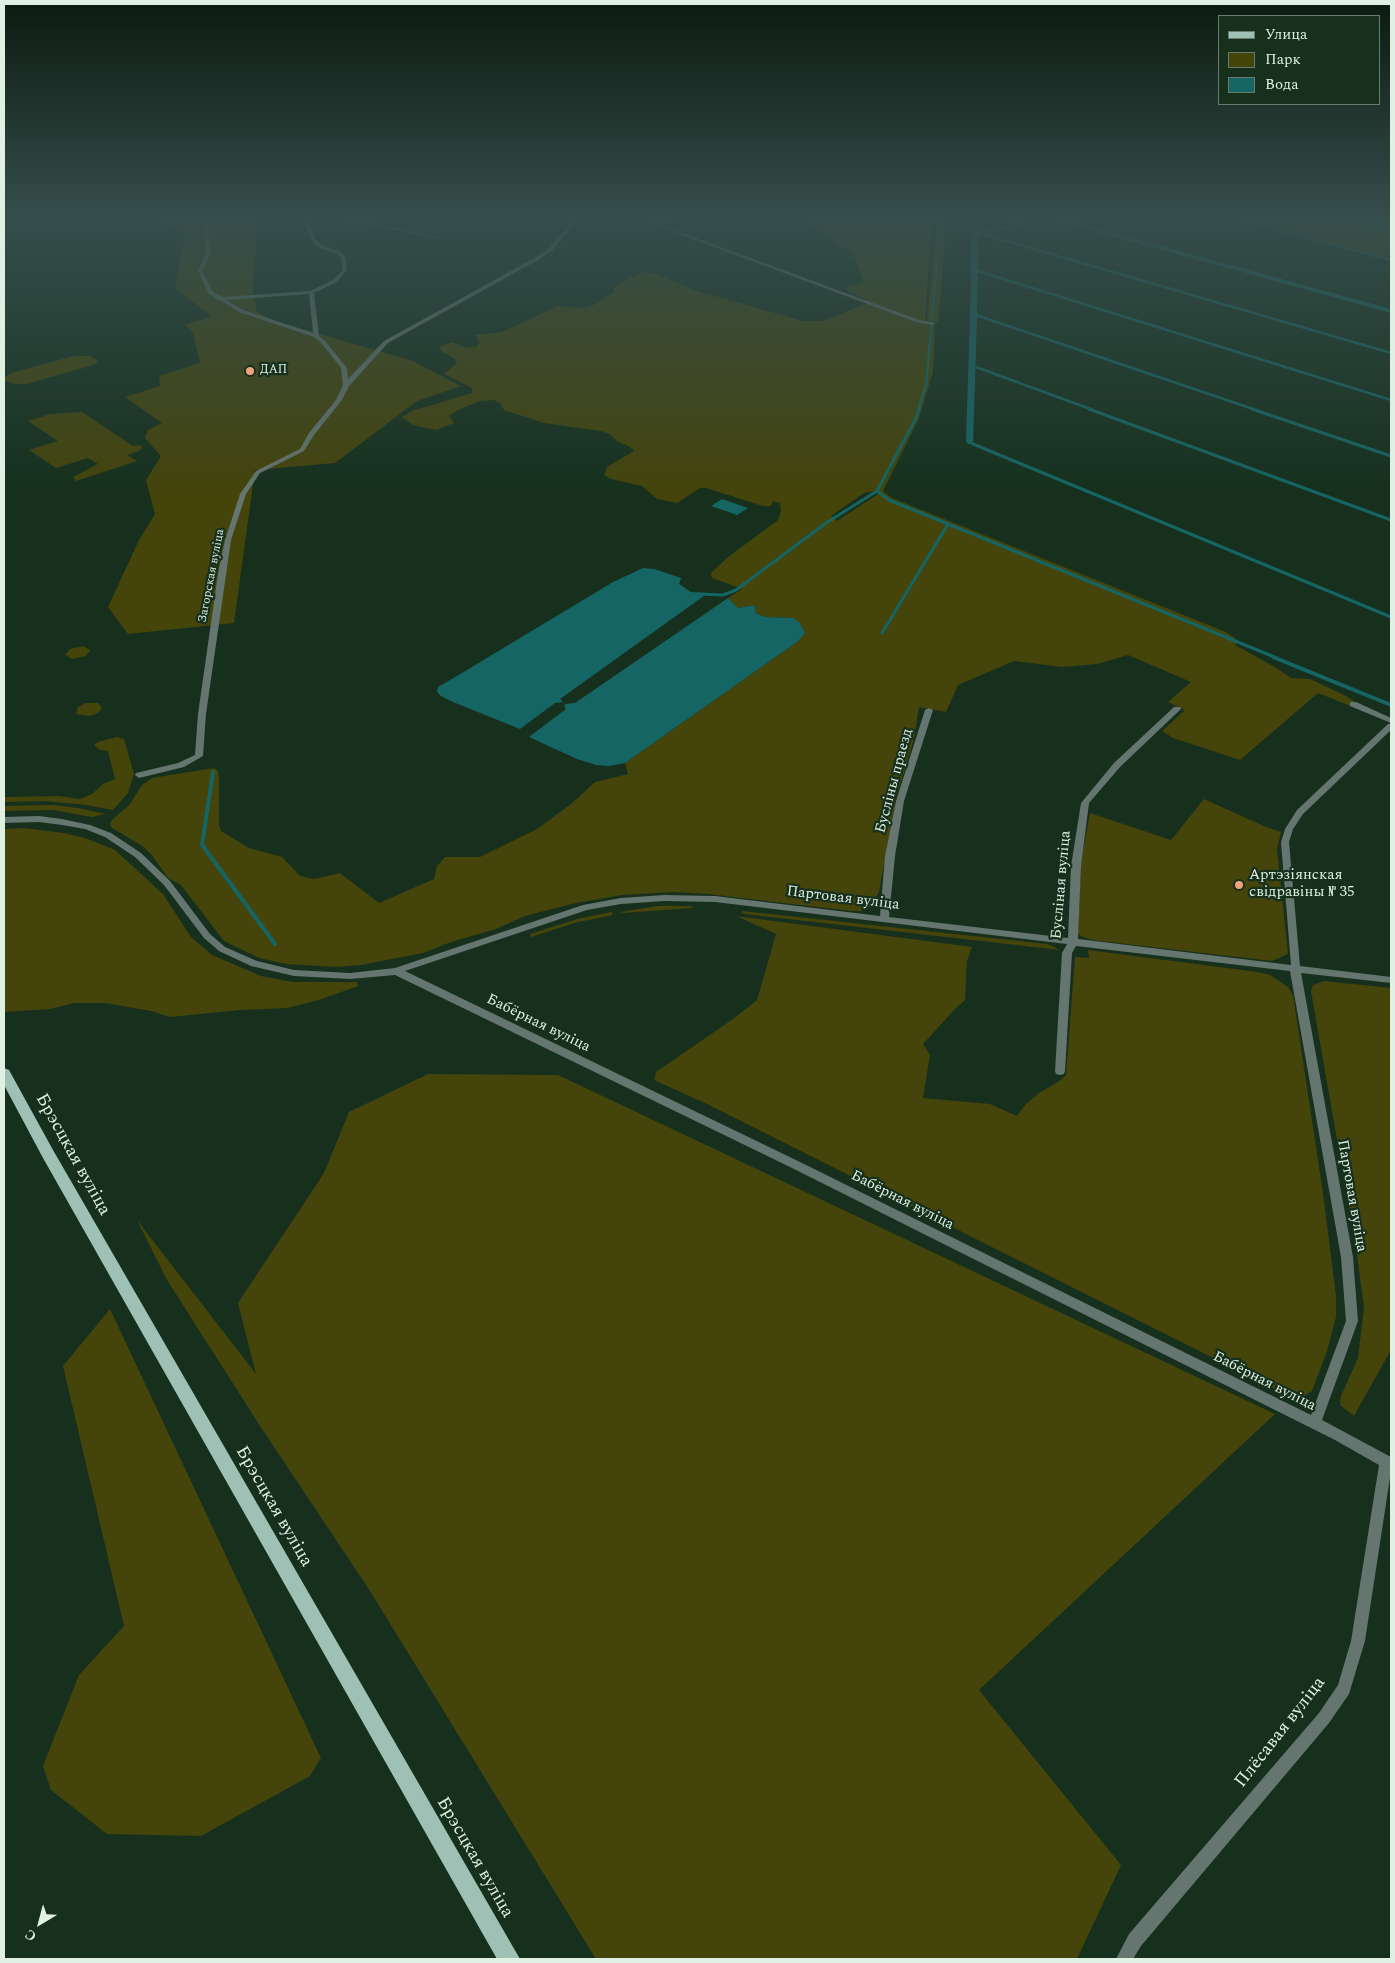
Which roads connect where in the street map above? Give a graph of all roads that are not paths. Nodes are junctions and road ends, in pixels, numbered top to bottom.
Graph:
1 (243, 312) edge
2 (313, 312) edge
3 (441, 312) edge
4 (893, 312) edge
5 (933, 323) dead end
6 (316, 336) junction
7 (346, 385) junction
8 (1353, 704) dead end
9 (1177, 709) dead end
10 (929, 710) dead end
11 (1391, 721) edge
12 (1391, 726) edge
13 (140, 774) dead end
14 (4, 820) edge
15 (884, 919) junction
16 (1073, 943) junction
17 (1295, 969) junction
18 (396, 971) junction
19 (1391, 980) edge
20 (1060, 1071) dead end
21 (4, 1073) edge
22 (1314, 1424) junction
23 (1389, 1463) edge
24 (510, 1959) edge
25 (1124, 1959) edge

1 - 6 street
2 - 6 street
3 - 7 street, Загорская вуліца
4 - 5 street
6 - 7 street
7 - 13 street, Загорская вуліца
8 - 11 street
9 - 16 street, Бусліная вуліца
10 - 15 street, Бусліны праезд
12 - 17 street
14 - 18 street
15 - 16 street, Партовая вуліца
15 - 18 street, Партовая вуліца
16 - 17 street, Партовая вуліца
16 - 20 street, Бусліная вуліца
17 - 19 street, Партовая вуліца
17 - 22 street, Партовая вуліца
18 - 22 street, Бабёрная вуліца
21 - 24 main road, Брэсцкая вуліца
22 - 23 street, Бабёрная вуліца
23 - 25 street, Плёсавая вуліца

